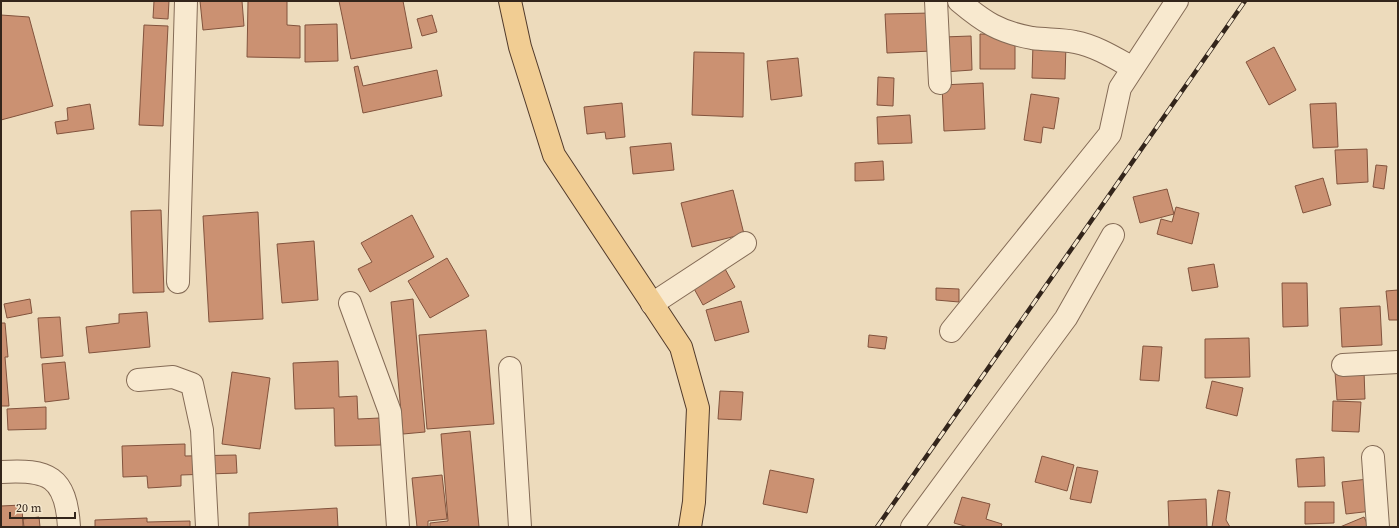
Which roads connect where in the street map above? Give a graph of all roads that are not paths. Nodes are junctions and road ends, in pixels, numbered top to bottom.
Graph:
1 (186, 1) edge
2 (510, 1) edge
3 (936, 1) edge
4 (959, 1) edge
5 (1177, 1) edge
6 (1133, 68) junction
7 (940, 83) dead end
8 (1113, 235) dead end
9 (745, 243) dead end
10 (178, 282) dead end
11 (350, 303) dead end
12 (652, 304) junction
13 (951, 332) dead end
14 (1398, 362) edge
15 (1343, 365) dead end
16 (510, 368) dead end
17 (138, 380) dead end
18 (1373, 457) dead end
19 (1, 472) edge
20 (69, 527) edge
21 (207, 527) edge
22 (398, 527) edge
23 (520, 527) edge
24 (690, 527) edge
25 (912, 527) edge
26 (1378, 527) edge

1 - 10 street
2 - 12 main road
3 - 7 street
4 - 6 street
5 - 6 street
6 - 13 street
8 - 25 street
9 - 12 street
11 - 22 street
12 - 24 main road
14 - 15 street
16 - 23 street
17 - 21 street
18 - 26 street
19 - 20 street

